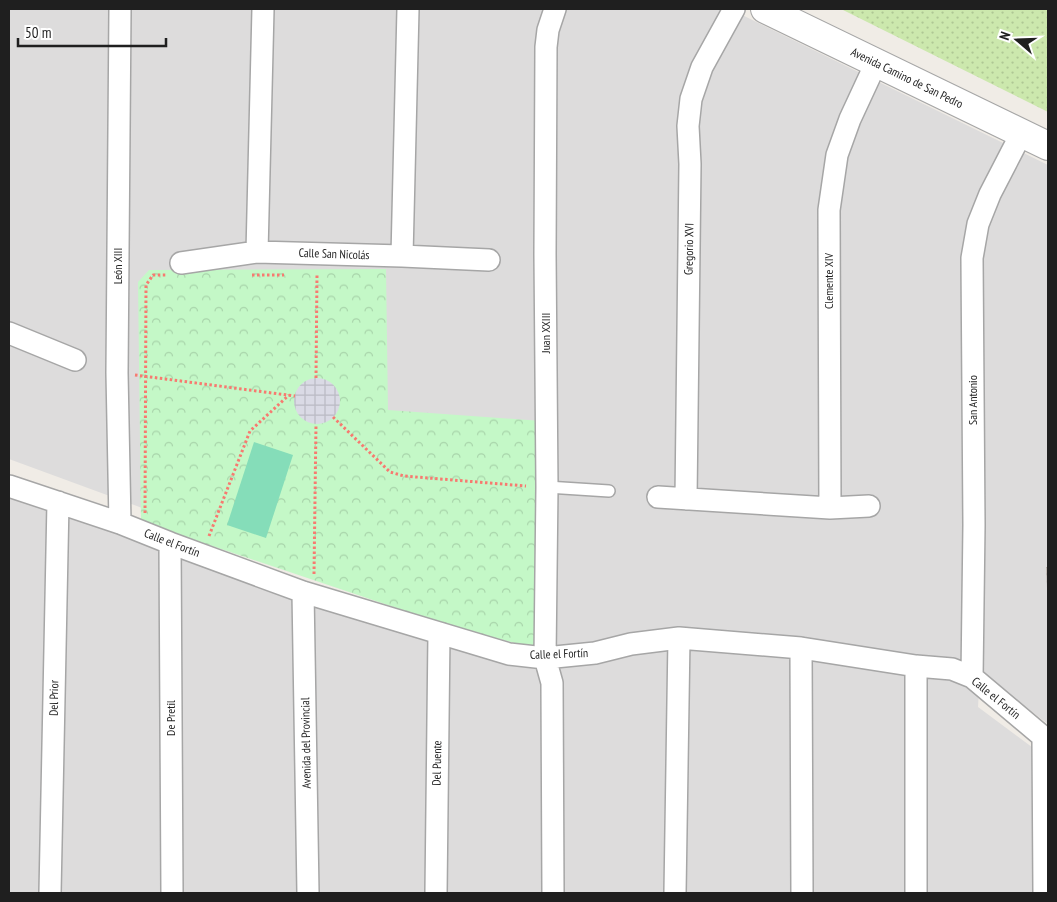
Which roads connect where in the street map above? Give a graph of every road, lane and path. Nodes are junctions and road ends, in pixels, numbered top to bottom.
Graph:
1 (120, 9) edge
2 (263, 9) edge
3 (408, 9) edge
4 (555, 9) edge
5 (734, 9) edge
6 (765, 9) edge
7 (876, 63) junction
8 (1021, 134) junction
9 (1048, 146) edge
10 (257, 252) junction
11 (316, 253) junction
12 (402, 256) junction
13 (489, 260) dead end
14 (177, 269) joint
15 (249, 275) dead end
16 (288, 275) dead end
17 (317, 275) junction
18 (326, 275) dead end
19 (9, 333) edge
20 (75, 360) dead end
21 (117, 373) junction
22 (146, 376) junction
23 (316, 378) dead end
24 (289, 395) junction
25 (295, 396) dead end
26 (333, 417) dead end
27 (316, 424) dead end
28 (9, 486) edge
29 (547, 487) junction
30 (608, 491) dead end
31 (658, 497) dead end
32 (686, 499) junction
33 (58, 502) junction
34 (869, 506) dead end
35 (830, 508) junction
36 (145, 517) dead end
37 (120, 523) junction
38 (170, 543) junction
39 (202, 555) junction
40 (304, 582) junction
41 (439, 633) junction
42 (679, 638) junction
43 (801, 648) junction
44 (544, 658) junction
45 (916, 666) junction
46 (972, 677) junction
47 (1046, 739) edge
48 (50, 893) edge
49 (172, 893) edge
50 (308, 893) edge
51 (436, 893) edge
52 (553, 893) edge
53 (675, 893) edge
54 (802, 893) edge
55 (916, 893) edge
56 (1044, 893) edge

1 - 21 street, León XIII
2 - 10 street
3 - 12 street
4 - 29 street, Juan XXIII
5 - 32 street, Gregorio XVI
6 - 7 street, Avenida Camino de San Pedro
7 - 8 street, Avenida Camino de San Pedro
7 - 35 street, Clemente XIV
8 - 9 street, Avenida Camino de San Pedro
8 - 46 street, San Antonio
10 - 11 street, Calle San Nicolás
10 - 14 street, Calle San Nicolás
11 - 12 street, Calle San Nicolás
11 - 17 path
12 - 13 street, Calle San Nicolás
14 - 22 path
15 - 16 path
17 - 18 path
17 - 23 path
19 - 20 street
21 - 22 path
21 - 37 street, León XIII
22 - 24 path
22 - 36 path
24 - 25 path
24 - 39 path
26 - 29 path
27 - 40 path
28 - 33 street, Calle el Fortín
29 - 30 lane
29 - 44 street, Juan XXIII
31 - 32 street
32 - 35 street
33 - 37 street, Calle el Fortín
33 - 48 street, Del Prior
34 - 35 street
37 - 38 street, Calle el Fortín
38 - 39 street, Calle el Fortín
38 - 49 street, De Pretil
39 - 40 street, Calle el Fortín
40 - 41 street, Calle el Fortín
40 - 50 street, Avenida del Provincial
41 - 44 street, Calle el Fortín
41 - 51 street, Del Puente
42 - 43 street, Calle el Fortín
42 - 44 street, Calle el Fortín
42 - 53 street
43 - 45 street, Calle el Fortín
43 - 54 street
44 - 52 street, Juan XXIII
45 - 46 street, Calle el Fortín
45 - 55 street
46 - 47 street, Calle el Fortín
47 - 56 street

